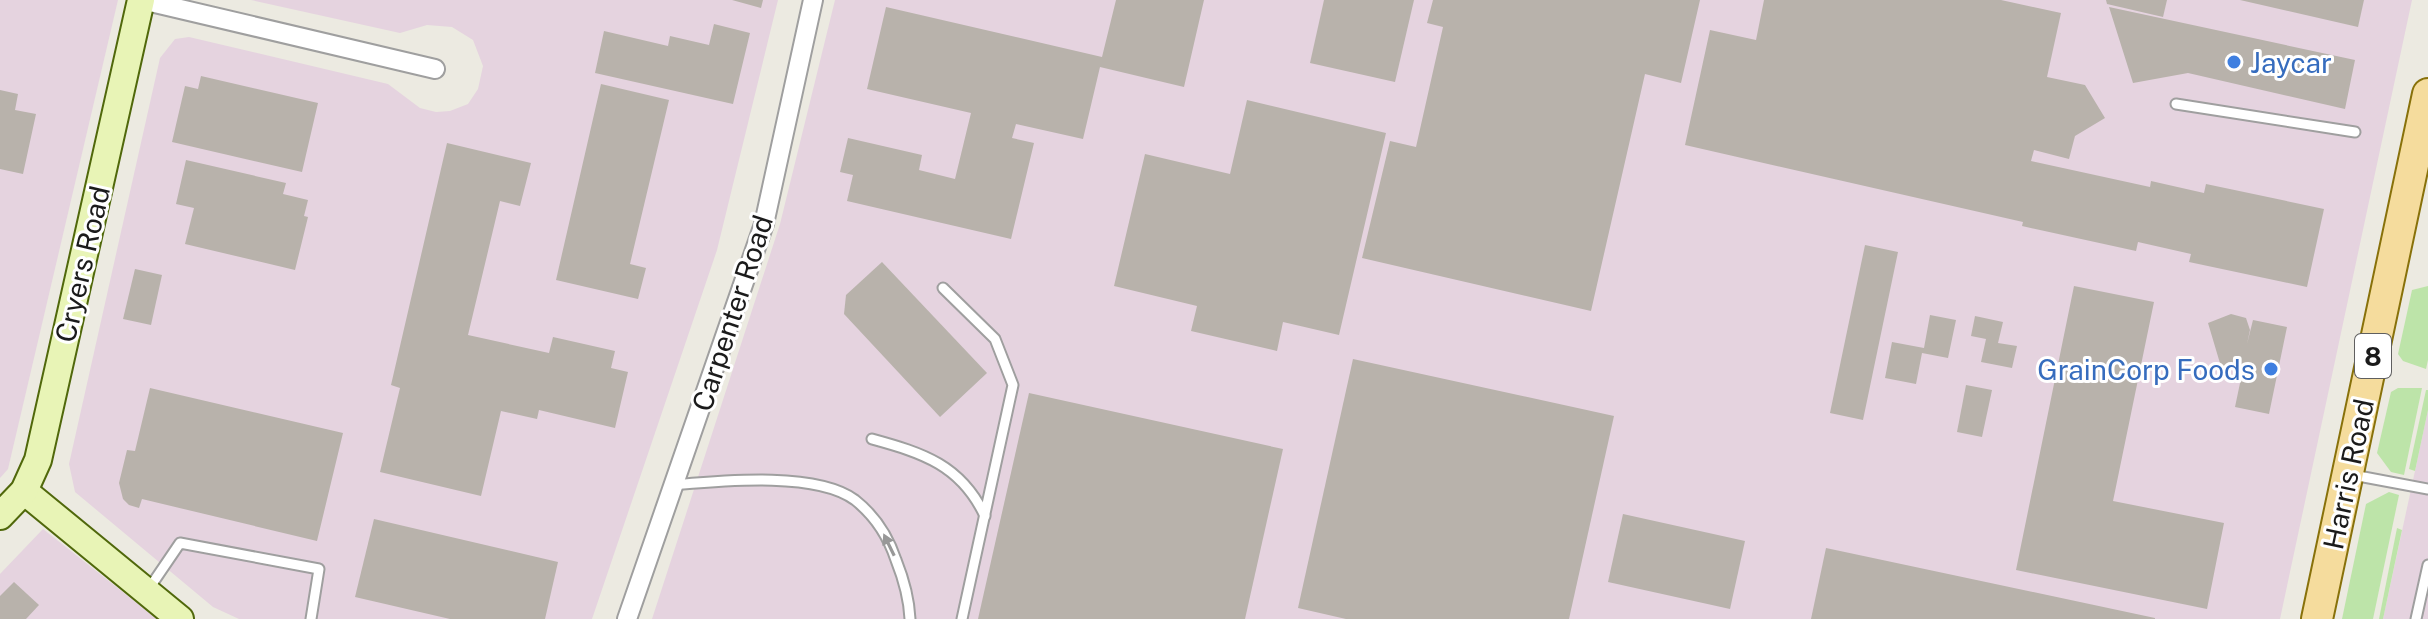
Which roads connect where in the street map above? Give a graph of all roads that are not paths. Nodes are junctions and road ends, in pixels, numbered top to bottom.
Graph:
1 (142, 0) edge
2 (813, 0) edge
3 (435, 69) dead end
4 (2428, 94) edge
5 (2176, 104) dead end
6 (2355, 132) dead end
7 (943, 288) dead end
8 (872, 439) dead end
9 (2347, 474) junction
10 (673, 485) junction
11 (2428, 489) edge
12 (24, 491) junction
13 (0, 516) edge
14 (985, 516) junction
15 (2428, 565) edge
16 (147, 592) junction
17 (180, 619) edge
18 (311, 619) edge
19 (627, 619) edge
20 (910, 619) edge
21 (962, 619) edge
22 (2317, 619) edge
23 (2416, 619) edge

1 - 3 street
1 - 12 main road, Cryers Road
2 - 10 street, Carpenter Road
4 - 9 main road, Harris Road / 8
5 - 6 lane
7 - 14 lane
8 - 14 lane
9 - 11 lane
9 - 22 main road, Harris Road / 8
10 - 19 street, Carpenter Road
20 -> 10 lane
12 - 13 main road, Cryers Road
12 - 16 main road
14 - 21 lane
15 - 23 lane
16 - 17 main road
16 - 18 lane

